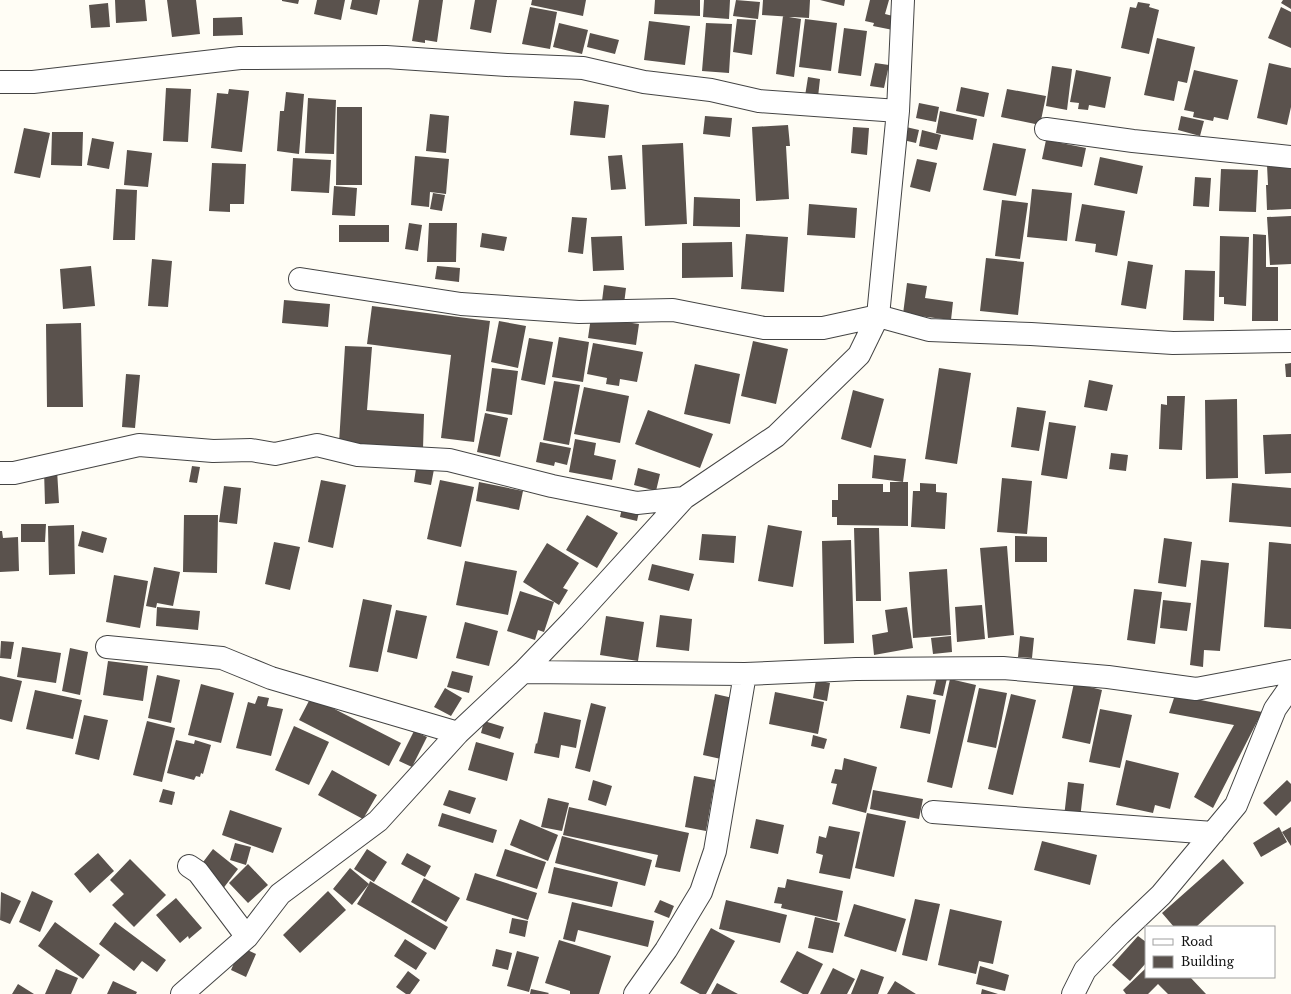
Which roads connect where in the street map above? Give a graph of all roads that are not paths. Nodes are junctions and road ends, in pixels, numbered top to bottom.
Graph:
1 (903, 0) edge
2 (0, 82) edge
3 (898, 111) junction
4 (1046, 129) dead end
5 (1291, 157) edge
6 (300, 279) dead end
7 (878, 316) junction
8 (1291, 341) edge
9 (0, 473) edge
10 (684, 498) junction
11 (107, 647) dead end
12 (1291, 671) edge
13 (524, 672) junction
14 (745, 674) junction
15 (1291, 686) edge
16 (458, 733) junction
17 (933, 812) dead end
18 (1213, 833) junction
19 (190, 866) dead end
20 (247, 937) junction
21 (182, 994) edge
22 (635, 994) edge
23 (1073, 994) edge

1 - 3 street
2 - 3 street
3 - 7 street
4 - 5 street
6 - 7 street
7 - 8 street
7 - 10 street
9 - 10 street
10 - 13 street
11 - 16 street
12 - 14 street
13 - 14 street
13 - 16 street
14 - 22 street
15 - 18 street
16 - 20 street
17 - 18 street
18 - 23 street
19 - 20 street
20 - 21 street

